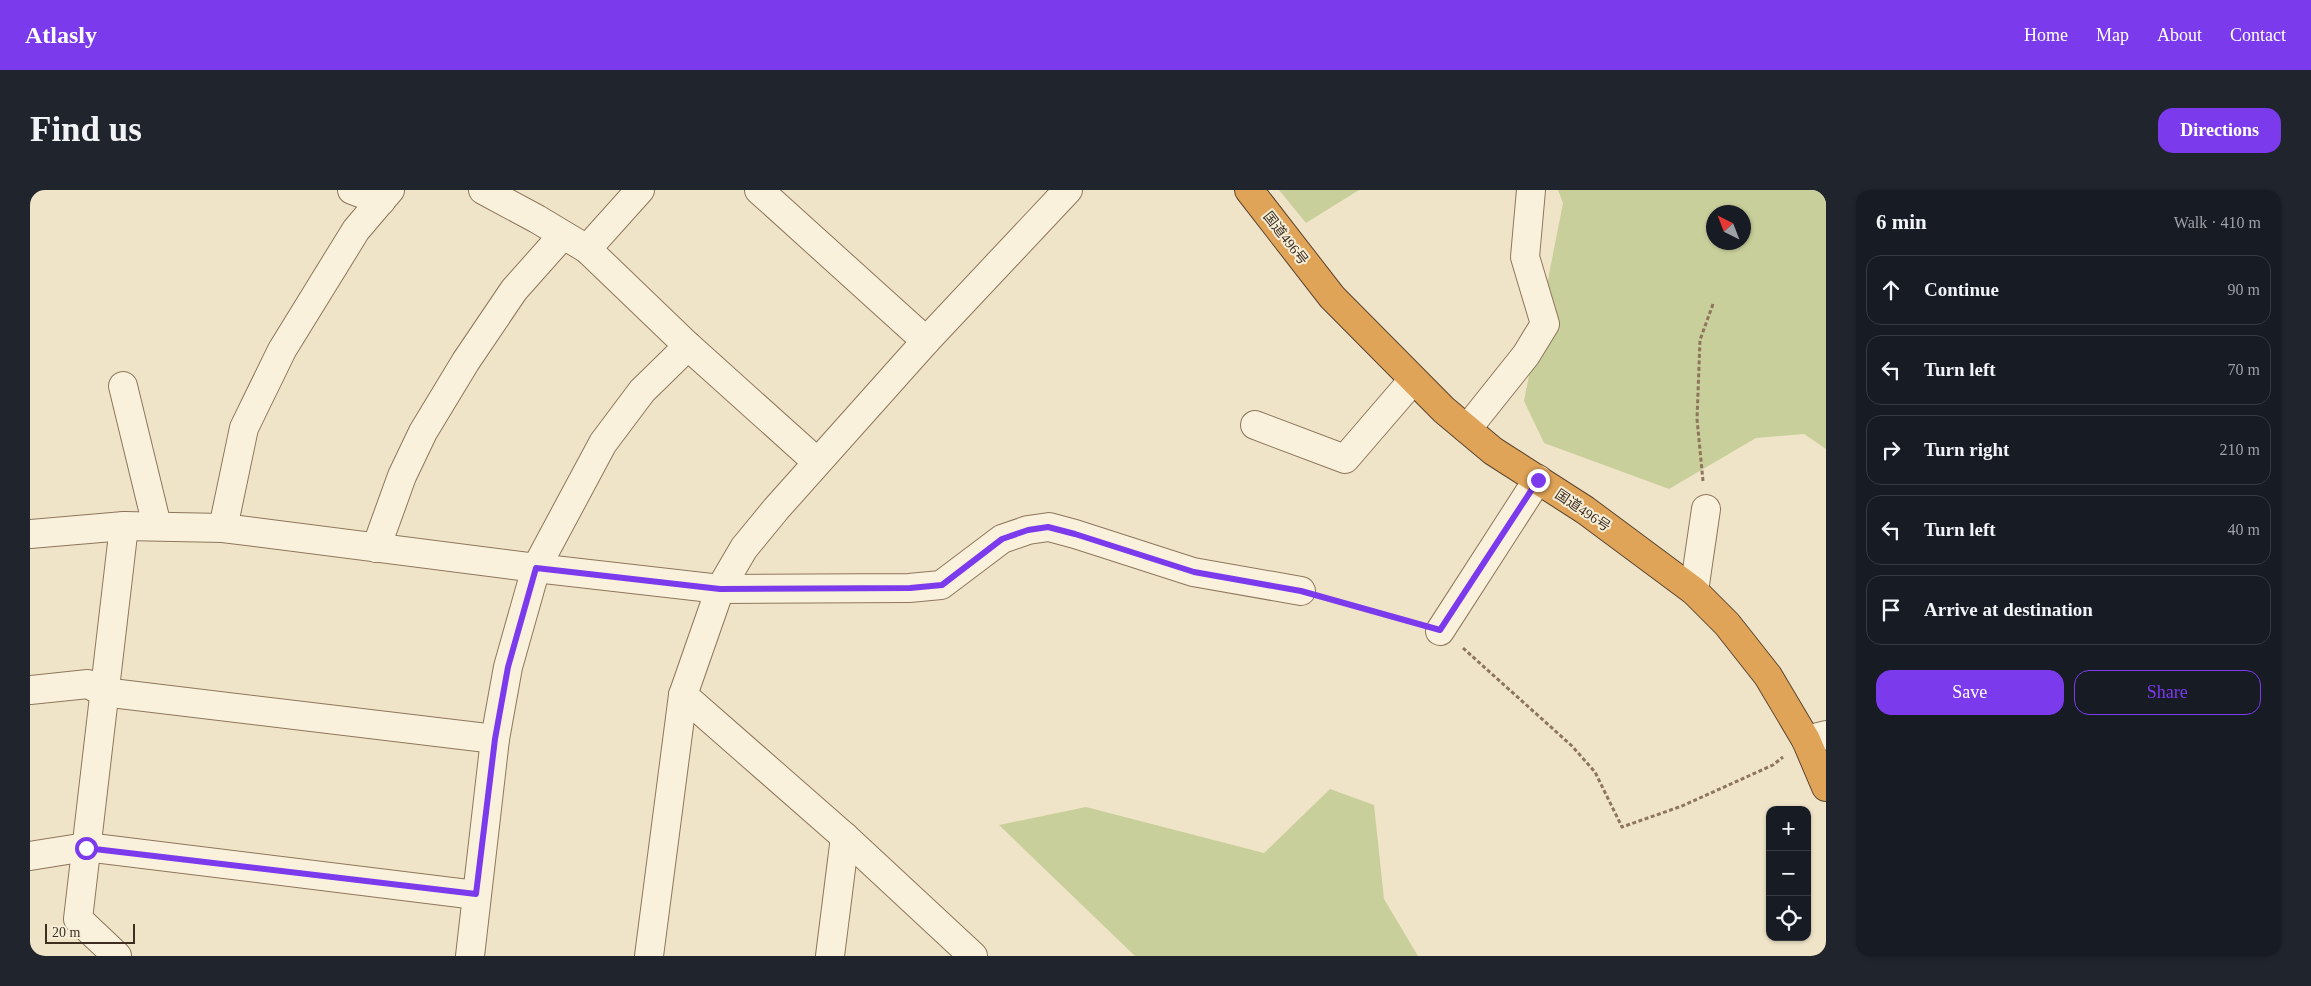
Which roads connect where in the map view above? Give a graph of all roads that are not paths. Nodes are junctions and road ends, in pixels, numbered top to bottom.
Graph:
1 (352, 190) edge
2 (483, 190) edge
3 (640, 190) edge
4 (759, 190) edge
5 (1068, 190) edge
6 (1249, 190) edge
7 (1531, 190) edge
8 (386, 196) edge
9 (562, 236) junction
10 (587, 249) junction
11 (926, 341) junction
12 (688, 346) junction
13 (1413, 380) junction
14 (124, 386) dead end
15 (1255, 425) dead end
16 (1467, 429) junction
17 (817, 462) junction
18 (1538, 480) junction
19 (1706, 509) road end
20 (124, 526) junction
21 (157, 526) junction
22 (223, 528) junction
23 (30, 534) edge
24 (376, 548) junction
25 (536, 568) junction
26 (720, 589) junction
27 (1301, 591) road end
28 (1694, 591) junction
29 (1440, 630) road end
30 (30, 690) edge
31 (103, 692) junction
32 (683, 694) junction
33 (1816, 738) edge
34 (495, 739) junction
35 (1826, 787) edge
36 (845, 837) junction
37 (86, 848) junction
38 (30, 856) edge
39 (476, 894) junction
40 (117, 956) edge
41 (470, 956) edge
42 (649, 956) edge
43 (830, 956) edge
44 (974, 956) edge

1 - 8 street
2 - 9 street
3 - 10 street
4 - 11 street
5 - 11 street
6 - 13 highway, 国道496号
7 - 16 street
8 - 22 street
9 - 10 street
9 - 24 street
10 - 12 street
11 - 17 street
12 - 17 street
12 - 25 street
13 - 15 street
13 - 16 highway, 国道496号
14 - 21 street
16 - 18 highway, 国道496号
17 - 26 street
18 - 28 highway, 国道496号
18 - 29 street
19 - 28 street
20 - 21 street
20 - 23 street
20 - 31 street
21 - 22 street
22 - 24 street
24 - 25 street
25 - 26 street
25 - 34 street
26 - 27 street
26 - 32 street
28 - 33 highway, 国道496号
30 - 31 street
31 - 34 street
31 - 37 street
32 - 36 street
32 - 42 street
33 - 35 highway, 国道496号
34 - 39 street
36 - 43 street
36 - 44 street
37 - 38 street
37 - 39 street
37 - 40 street
39 - 41 street

